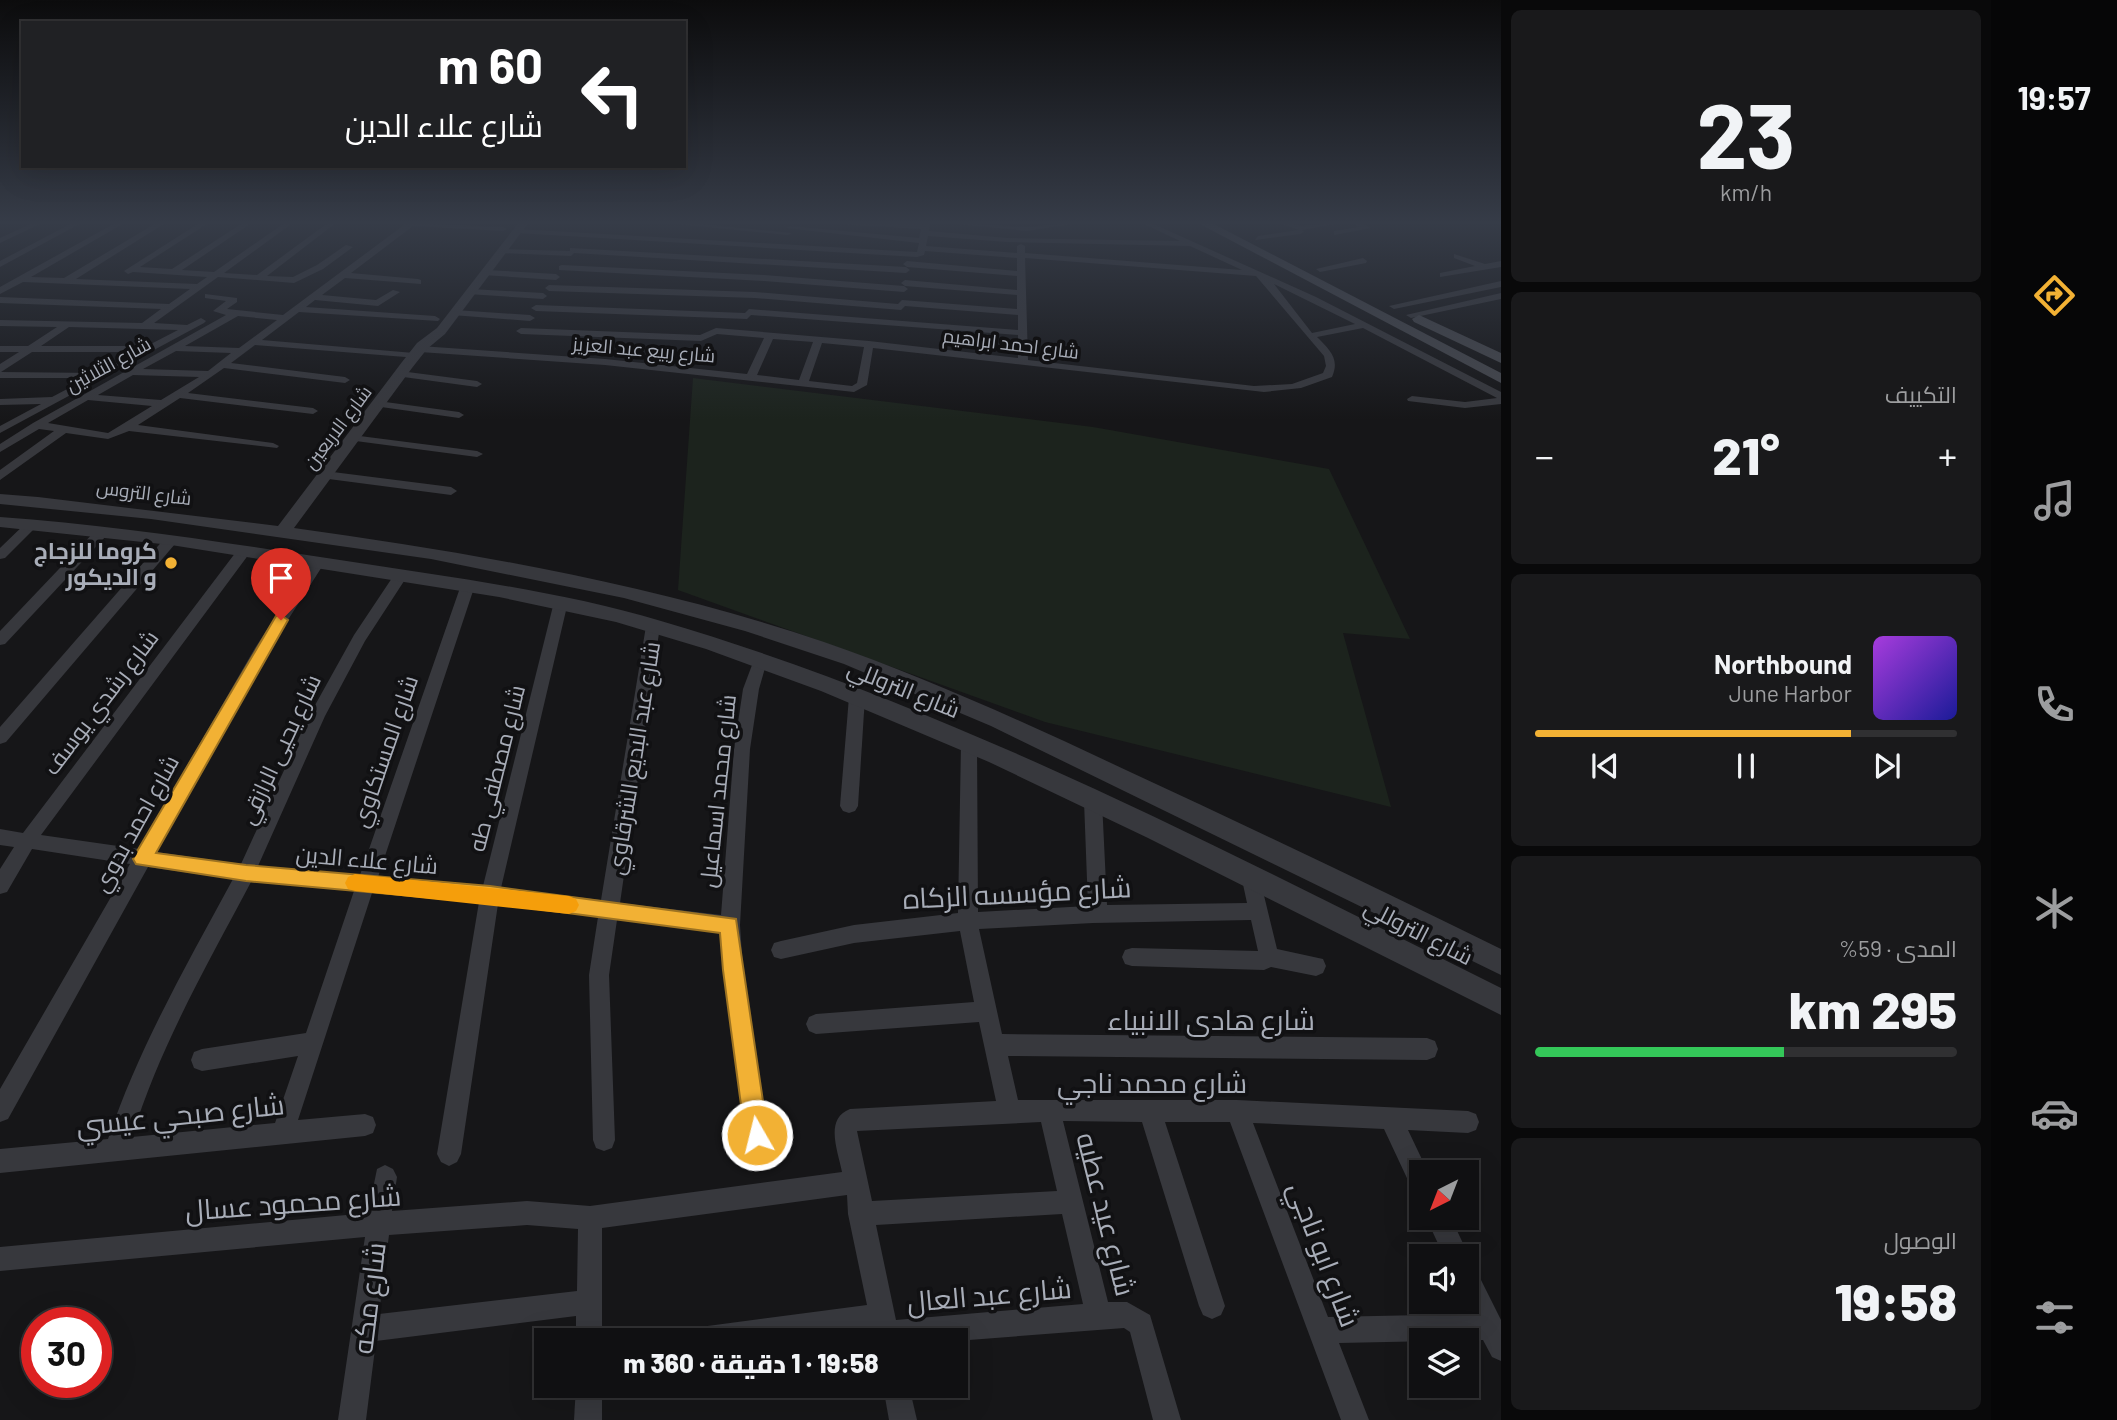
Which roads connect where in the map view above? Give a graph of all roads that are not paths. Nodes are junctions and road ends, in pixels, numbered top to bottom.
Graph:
1 (122, 288) edge
2 (196, 288) edge
3 (326, 288) edge
4 (461, 288) edge
5 (474, 288) edge
6 (548, 288) edge
7 (759, 288) edge
8 (904, 288) edge
9 (942, 288) edge
10 (1021, 288) edge
11 (1272, 288) edge
12 (1290, 288) edge
13 (1330, 288) edge
14 (1358, 288) edge
15 (1477, 288) edge
16 (1363, 291) dead end
17 (396, 292) dead end
18 (471, 292) junction
19 (546, 292) junction
20 (1021, 293) junction
21 (755, 295) junction
22 (208, 296) dead end
23 (1501, 296) edge
24 (314, 297) junction
25 (0, 300) edge
26 (99, 304) junction
27 (1389, 304) joint
28 (902, 305) junction
29 (170, 307) junction
30 (536, 307) junction
31 (299, 309) junction
32 (218, 311) junction
33 (1021, 312) junction
34 (236, 313) junction
35 (455, 313) junction
36 (748, 314) junction
37 (1411, 315) junction
38 (530, 317) junction
39 (287, 318) junction
40 (1351, 318) junction
41 (435, 319) junction
42 (0, 323) edge
43 (899, 324) junction
44 (66, 325) junction
45 (1364, 325) junction
46 (144, 326) junction
47 (188, 327) junction
48 (1303, 327) junction
49 (741, 333) junction
50 (1023, 333) junction
51 (770, 335) junction
52 (1310, 336) junction
53 (819, 340) junction
54 (253, 342) junction
55 (514, 343) junction
56 (869, 344) junction
57 (895, 347) junction
58 (173, 348) junction
59 (0, 349) edge
60 (30, 349) junction
61 (148, 349) junction
62 (418, 350) junction
63 (242, 351) junction
64 (1501, 359) edge
65 (1023, 362) junction
66 (222, 365) junction
67 (0, 369) edge
68 (128, 373) junction
69 (210, 374) junction
70 (400, 374) junction
71 (0, 375) edge
72 (99, 375) junction
73 (751, 377) junction
74 (1501, 379) edge
75 (345, 380) dead end
76 (803, 383) junction
77 (477, 384) dead end
78 (181, 394) junction
79 (86, 397) junction
80 (1501, 398) edge
81 (1412, 399) dead end
82 (52, 400) junction
83 (0, 402) edge
84 (165, 404) junction
85 (378, 404) junction
86 (313, 411) dead end
87 (459, 415) dead end
88 (37, 425) junction
89 (64, 429) junction
90 (0, 430) edge
91 (123, 430) junction
92 (352, 438) junction
93 (273, 446) dead end
94 (0, 449) edge
95 (477, 454) dead end
96 (325, 475) junction
97 (0, 476) edge
98 (451, 491) dead end
99 (0, 499) edge
100 (0, 522) edge
101 (32, 524) junction
102 (283, 531) junction
103 (102, 532) junction
104 (170, 541) junction
105 (244, 551) junction
106 (0, 555) edge
107 (318, 562) junction
108 (401, 575) junction
109 (537, 575) junction
110 (468, 586) junction
111 (527, 596) junction
112 (561, 602) junction
113 (653, 626) junction
114 (0, 640) edge
115 (760, 660) junction
116 (857, 696) junction
117 (0, 738) edge
118 (969, 743) junction
119 (1093, 801) junction
120 (849, 806) dead end
121 (0, 837) edge
122 (27, 841) junction
123 (143, 859) junction
124 (246, 873) junction
125 (1250, 875) junction
126 (366, 884) junction
127 (0, 886) edge
128 (490, 895) junction
129 (611, 910) junction
130 (1258, 911) junction
131 (1098, 913) junction
132 (968, 920) junction
133 (730, 925) junction
134 (781, 950) dead end
135 (1132, 957) dead end
136 (1267, 957) junction
137 (1501, 962) edge
138 (1316, 966) dead end
139 (1501, 1002) edge
140 (986, 1011) junction
141 (816, 1024) dead end
142 (312, 1043) junction
143 (994, 1045) junction
144 (1427, 1049) dead end
145 (201, 1060) dead end
146 (1049, 1110) junction
147 (0, 1111) edge
148 (1150, 1111) junction
149 (1237, 1111) junction
150 (1010, 1112) junction
151 (1390, 1118) junction
152 (1468, 1122) dead end
153 (365, 1125) dead end
154 (283, 1133) junction
155 (757, 1135) dead end
156 (604, 1140) dead end
157 (116, 1151) junction
158 (449, 1154) dead end
159 (1410, 1160) edge
160 (0, 1161) edge
161 (385, 1177) dead end
162 (854, 1182) junction
163 (1071, 1202) junction
164 (860, 1214) junction
165 (590, 1218) junction
166 (376, 1227) junction
167 (0, 1259) edge
168 (590, 1302) junction
169 (1479, 1303) edge
170 (1212, 1306) dead end
171 (1098, 1315) junction
172 (589, 1328) edge
173 (885, 1328) edge
174 (913, 1328) edge
175 (365, 1329) junction
176 (1320, 1330) junction
177 (1496, 1338) edge
178 (589, 1398) edge
179 (898, 1398) edge
180 (352, 1420) edge
181 (588, 1420) edge
182 (903, 1420) edge
183 (1167, 1420) edge
184 (1355, 1420) edge

1 - 26 street
2 - 29 street
3 - 24 street
4 - 41 street, شارع الاربعين
5 - 18 street, شارع الاربعين
6 - 19 street
7 - 21 street
8 - 28 street
9 - 20 street
10 - 20 street
11 - 48 street, شارع احمد ابراهيم
12 - 40 street
13 - 74 main road
14 - 16 main road
15 - 27 street
17 - 24 street
18 - 19 street
18 - 35 street, شارع الاربعين
19 - 21 street
19 - 30 street
20 - 33 street
21 - 28 street
21 - 36 street
22 - 32 street
23 - 37 street
24 - 31 street
25 - 26 street
26 - 29 street
26 - 44 street
27 - 37 main road
28 - 33 street
28 - 43 street
29 - 46 street
30 - 36 street
30 - 38 street
31 - 39 street
31 - 41 street
32 - 34 street
32 - 47 street, شارع الثلاثين
33 - 50 street
34 - 39 street
34 - 58 street, شارع الثلاثين
35 - 38 street
35 - 62 street, شارع الاربعين
36 - 43 street
36 - 49 street
37 - 64 main road
38 - 55 street
39 - 54 street
40 - 45 street
40 - 48 street
41 - 62 street, شارع الاربعين
42 - 44 street
43 - 50 street
43 - 57 street
44 - 46 street
44 - 60 street
45 - 52 street
45 - 80 street
46 - 47 street
47 - 61 street, شارع الثلاثين
48 - 52 street, شارع احمد ابراهيم
49 - 51 street, شارع احمد ابراهيم
49 - 55 street, شارع احمد ابراهيم
50 - 65 street
51 - 53 street, شارع احمد ابراهيم
51 - 73 street
52 - 65 street, شارع احمد ابراهيم
53 - 56 street, شارع احمد ابراهيم
53 - 76 street
54 - 62 street, شارع ربيع عبد العزيز
54 - 63 street
55 - 62 street, شارع ربيع عبد العزيز
55 - 73 street, شارع ربيع عبد العزيز
56 - 57 street, شارع احمد ابراهيم
56 - 76 street, شارع ربيع عبد العزيز
57 - 65 street, شارع احمد ابراهيم
58 - 63 street
58 - 68 street, شارع الثلاثين
59 - 60 street
60 - 61 street
60 - 67 street
61 - 72 street, شارع الثلاثين
62 - 70 street, شارع الاربعين
63 - 66 street
66 - 69 street
66 - 75 street
68 - 69 street
68 - 72 street
68 - 79 street, شارع الثلاثين
69 - 78 street
70 - 77 street
70 - 85 street, شارع الاربعين
71 - 72 street
72 - 82 street, شارع الثلاثين
73 - 76 street, شارع ربيع عبد العزيز
78 - 84 street
78 - 86 street
79 - 84 street
79 - 88 street, شارع الثلاثين
80 - 81 street
82 - 83 street
82 - 90 street, شارع الثلاثين
84 - 91 street
85 - 87 street
85 - 92 street, شارع الاربعين
88 - 89 street
88 - 94 street, شارع الثلاثين
89 - 91 street
89 - 97 street
91 - 93 street
92 - 95 street
92 - 96 street, شارع الاربعين
96 - 98 street
96 - 102 street, شارع الاربعين
99 - 102 street, شارع التروس
100 - 101 street, شارع التروس
101 - 103 street, شارع التروس
101 - 106 street
102 - 109 street, شارع التروللي
103 - 104 street, شارع التروس
103 - 114 street
104 - 105 street, شارع التروس
104 - 117 street
105 - 107 street, شارع التروللي
105 - 122 street, شارع رشدي يوسف
107 - 108 street, شارع التروللي
107 - 123 street, شارع احمد بدوي
108 - 110 street, شارع التروللي
108 - 124 street, شارع يحيى الرازقي
109 - 111 street
109 - 137 street, شارع التروللي
110 - 111 street, شارع التروللي
110 - 126 street, شارع المستكاوي
111 - 112 street, شارع التروللي
112 - 113 street, شارع التروللي
112 - 128 street, شارع مصطفي طه
113 - 115 street, شارع التروللي
113 - 129 street, شارع عبد البديع الشرقاوي
115 - 116 street, شارع التروللي
115 - 133 street, شارع محمد اسماعيل
116 - 118 street, شارع التروللي
116 - 120 street
118 - 119 street, شارع التروللي
118 - 132 street
119 - 125 street, شارع التروللي
119 - 131 street
121 - 122 street, شارع علاء الدين
122 - 123 street, شارع علاء الدين
122 - 127 street, شارع رشدي يوسف
123 - 124 street, شارع علاء الدين
123 - 147 street, شارع احمد بدوي
124 - 126 street, شارع علاء الدين
124 - 157 street, شارع يحيى الرازقي
125 - 130 street
125 - 139 street, شارع التروللي
126 - 128 street, شارع علاء الدين
126 - 142 street, شارع المستكاوي
128 - 129 street, شارع علاء الدين
128 - 158 street, شارع مصطفي طه
129 - 133 street, شارع علاء الدين
129 - 156 street, شارع عبد البديع الشرقاوي
130 - 131 street, شارع مؤسسه الزكاه
130 - 136 street
131 - 132 street, شارع مؤسسه الزكاه
132 - 134 street, شارع مؤسسه الزكاه
132 - 140 street
133 - 155 street, شارع محمد اسماعيل
135 - 136 street
136 - 138 street
140 - 141 street
140 - 143 street
142 - 145 street
142 - 154 street, شارع المستكاوي
143 - 144 street, شارع هادى الانبياء
143 - 150 street
146 - 148 street, شارع محمد ناجي
146 - 150 street, شارع محمد ناجي
146 - 163 street, شارع عيد عطيه
148 - 149 street, شارع محمد ناجي
148 - 170 street
149 - 151 street, شارع محمد ناجي
149 - 176 street, شارع ابو ناجي
150 - 162 street, شارع محمد ناجي
151 - 152 street, شارع محمد ناجي
151 - 159 street
153 - 154 street, شارع صبحي عيسي
154 - 157 street, شارع صبحي عيسي
157 - 160 street, شارع صبحي عيسي
161 - 166 street, شارع مكه
162 - 164 street
162 - 165 street, شارع محمود عسال
163 - 164 street
163 - 171 street, شارع عيد عطيه
164 - 173 street
165 - 166 street, شارع محمود عسال
165 - 168 street
166 - 167 street, شارع محمود عسال
166 - 175 street, شارع مكه
168 - 172 street
168 - 175 street
169 - 177 street
171 - 174 street, شارع عبد العال
171 - 183 street, شارع عيد عطيه
175 - 180 street, شارع مكه
176 - 177 street
176 - 184 street, شارع ابو ناجي
178 - 181 street
179 - 182 street

